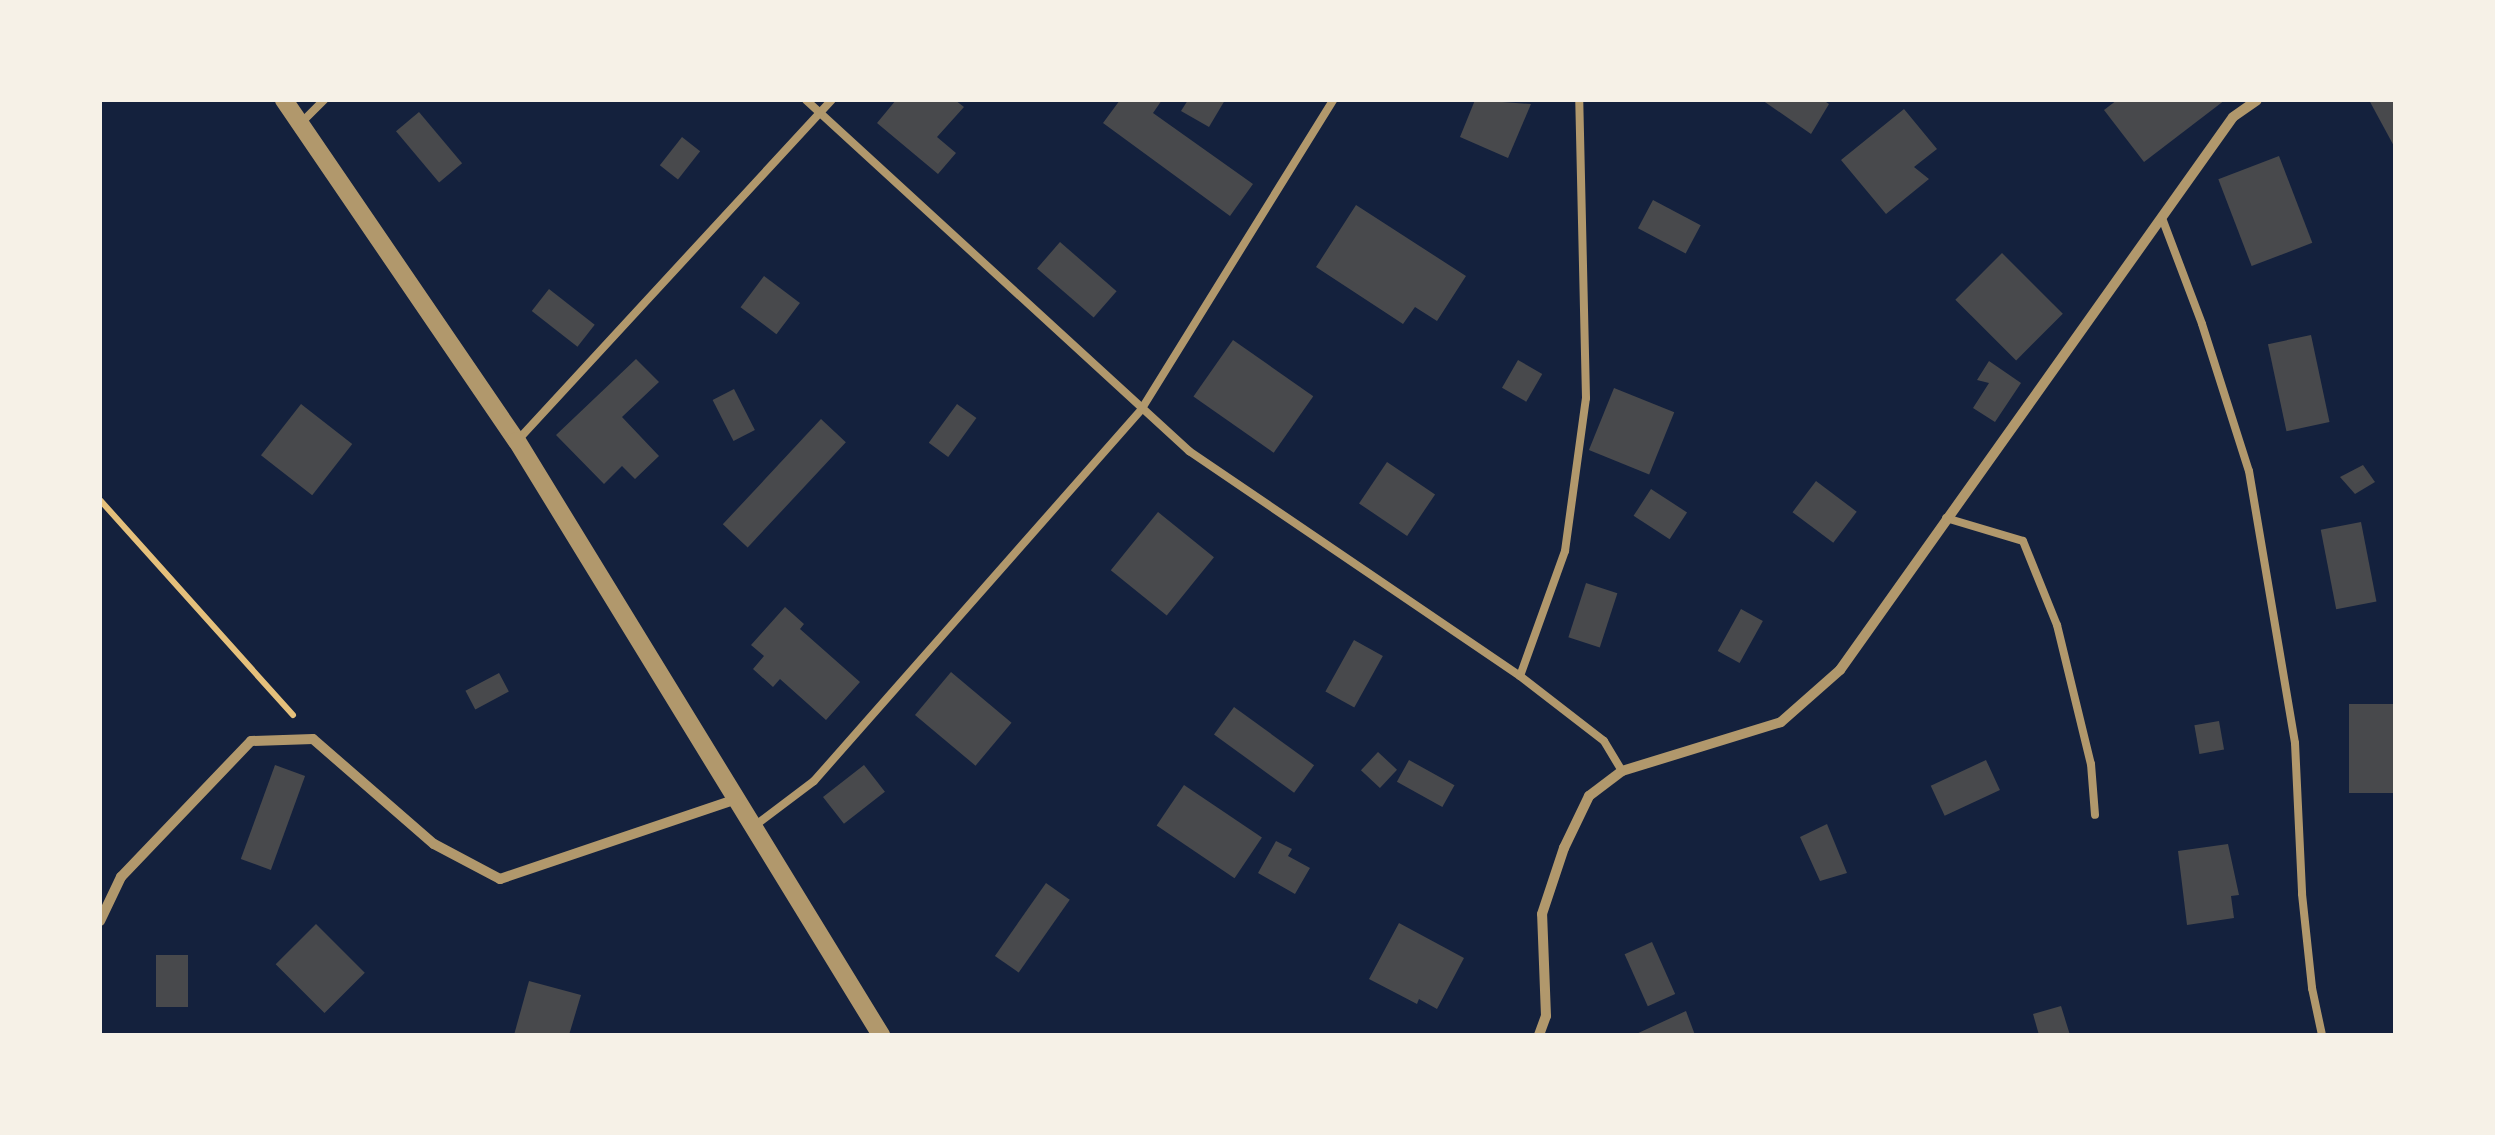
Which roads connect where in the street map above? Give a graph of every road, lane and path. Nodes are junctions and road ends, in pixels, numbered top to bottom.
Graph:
1 (284, 100) edge
2 (324, 100) edge
3 (806, 100) edge
4 (832, 100) edge
5 (1333, 100) edge
6 (1579, 100) edge
7 (2257, 100) edge
8 (820, 115) junction
9 (302, 123) junction
10 (2162, 218) junction
11 (1141, 410) junction
12 (518, 442) junction
13 (100, 500) edge
14 (1946, 518) junction
15 (1520, 676) junction
16 (314, 739) junction
17 (1622, 771) junction
18 (736, 799) junction
19 (2095, 816) dead end
20 (753, 827) junction
21 (100, 921) edge
22 (882, 1035) edge
23 (1540, 1035) edge
24 (2322, 1035) edge

1 - 9 street
2 - 9 lane
3 - 8 lane
4 - 8 lane
5 - 11 lane
6 - 15 lane
7 - 10 street
8 - 11 lane
8 - 12 lane
9 - 12 street
10 - 14 street
10 - 24 lane
11 - 15 lane
11 - 20 lane
12 - 18 street
13 - 16 path
14 - 17 street
14 - 19 lane
15 - 17 lane
16 - 18 street
16 - 21 street
17 - 23 street
18 - 20 street
20 - 22 street

